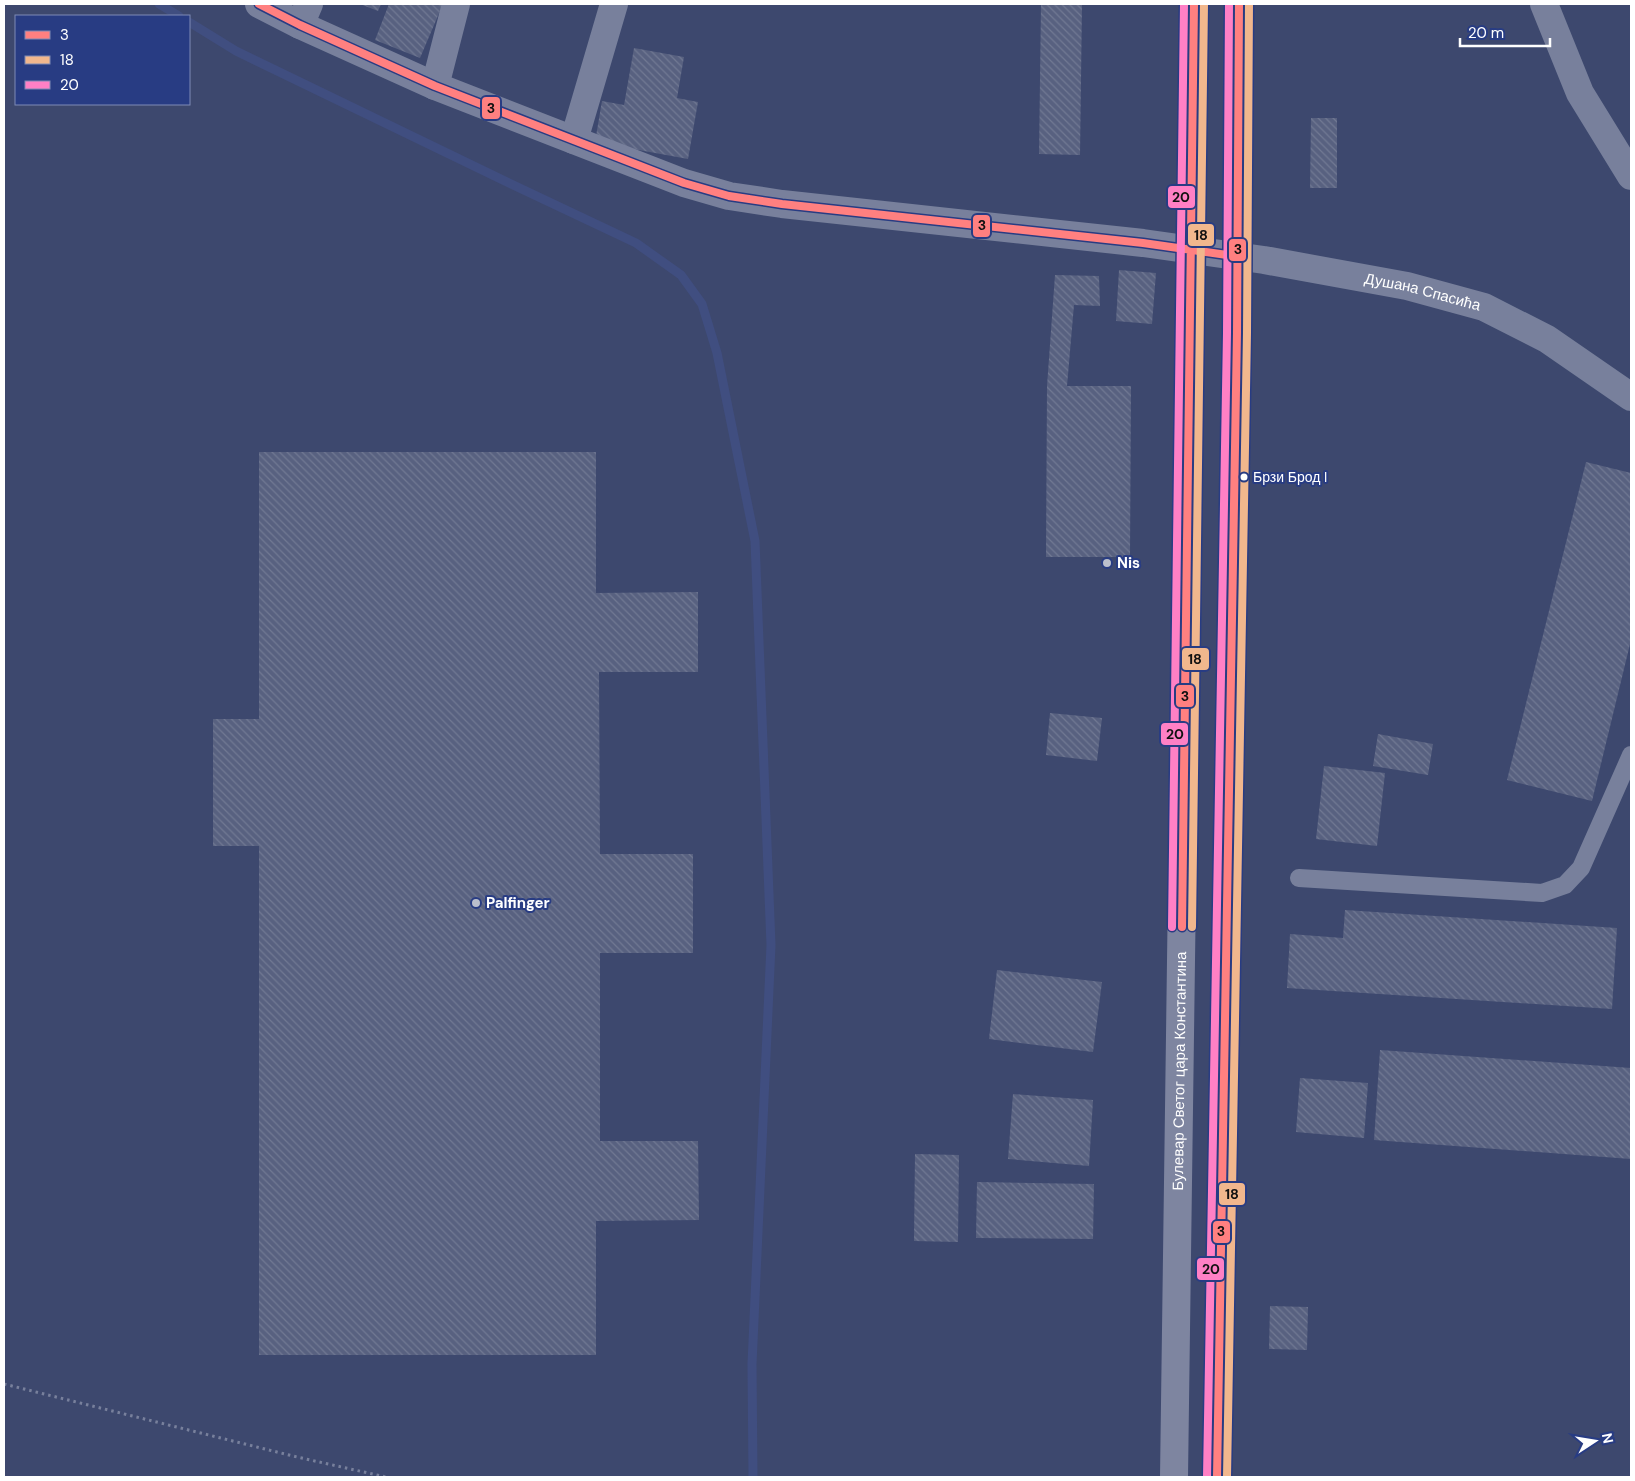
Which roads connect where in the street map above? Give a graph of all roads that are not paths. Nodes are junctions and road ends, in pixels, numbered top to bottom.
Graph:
1 (259, 4) edge
2 (456, 4) edge
3 (614, 4) edge
4 (1194, 4) edge
5 (1239, 4) edge
6 (1544, 4) edge
7 (305, 14) edge
8 (435, 86) junction
9 (574, 140) junction
10 (1631, 176) edge
11 (1191, 250) junction
12 (1237, 256) junction
13 (1631, 397) edge
14 (1631, 755) edge
15 (1299, 878) dead end
16 (1174, 1477) edge
17 (1217, 1477) edge

1 - 7 street, Душана Спасића
2 - 8 street
3 - 9 street
4 - 11 main road, Булевар Светог цара Константина
5 - 12 main road
6 - 10 street
7 - 8 street, Душана Спасића
8 - 9 street, Душана Спасића
9 - 11 street, Душана Спасића
11 - 12 street, Душана Спасића
11 - 16 main road, Булевар Светог цара Константина
12 - 13 street, Душана Спасића
12 - 17 main road
14 - 15 lane

